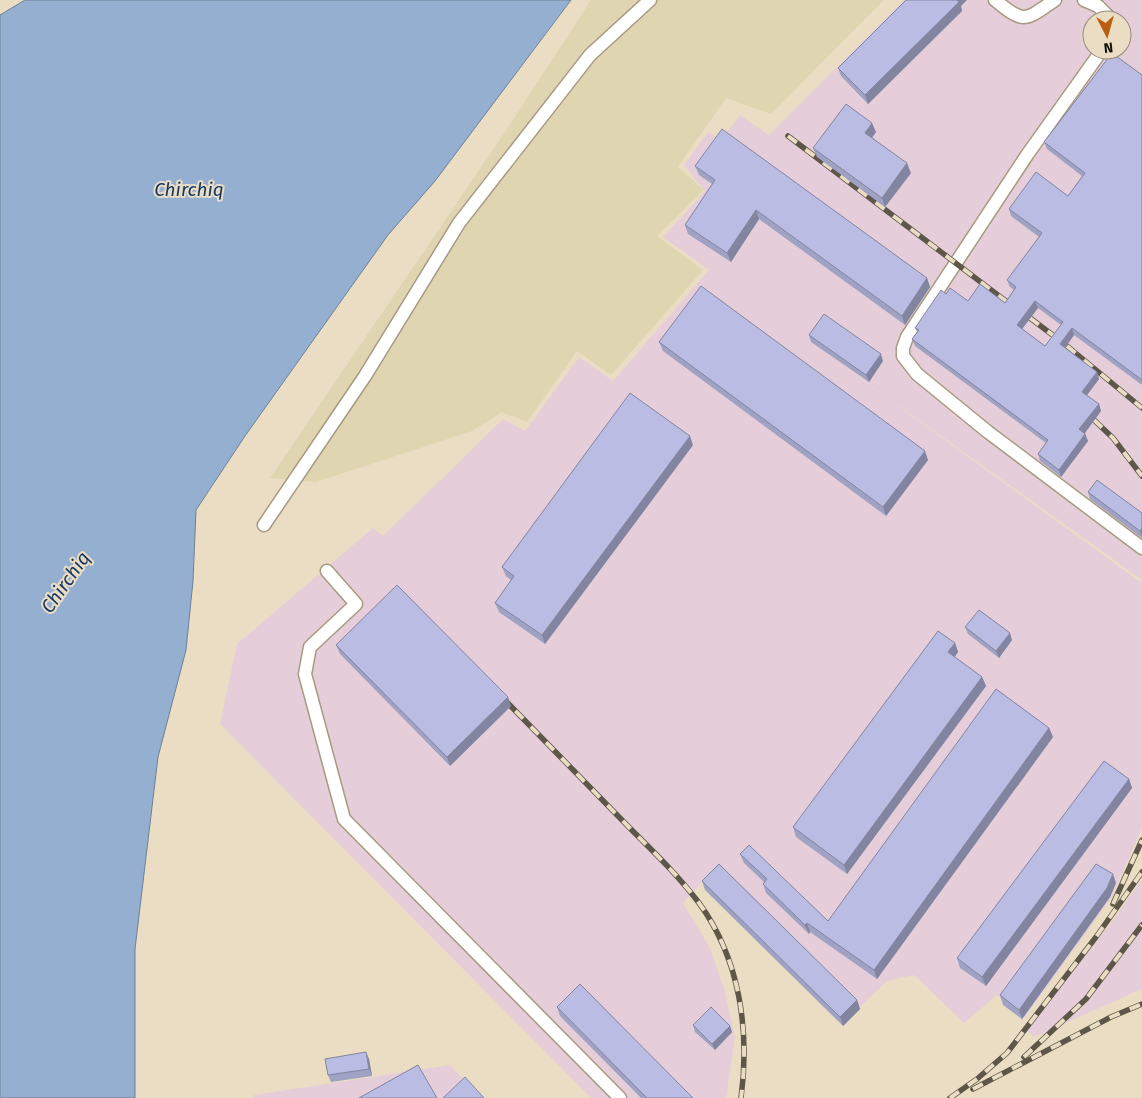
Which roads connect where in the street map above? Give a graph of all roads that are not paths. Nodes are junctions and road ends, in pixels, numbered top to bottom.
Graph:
1 (650, 0) edge
2 (995, 0) edge
3 (1056, 0) edge
4 (1084, 0) edge
5 (1102, 10) edge
6 (1095, 60) edge
7 (264, 525) dead end
8 (1142, 548) edge
9 (326, 571) dead end
10 (620, 1098) edge

1 - 7 lane
2 - 3 lane
4 - 5 lane
6 - 8 lane
9 - 10 lane

